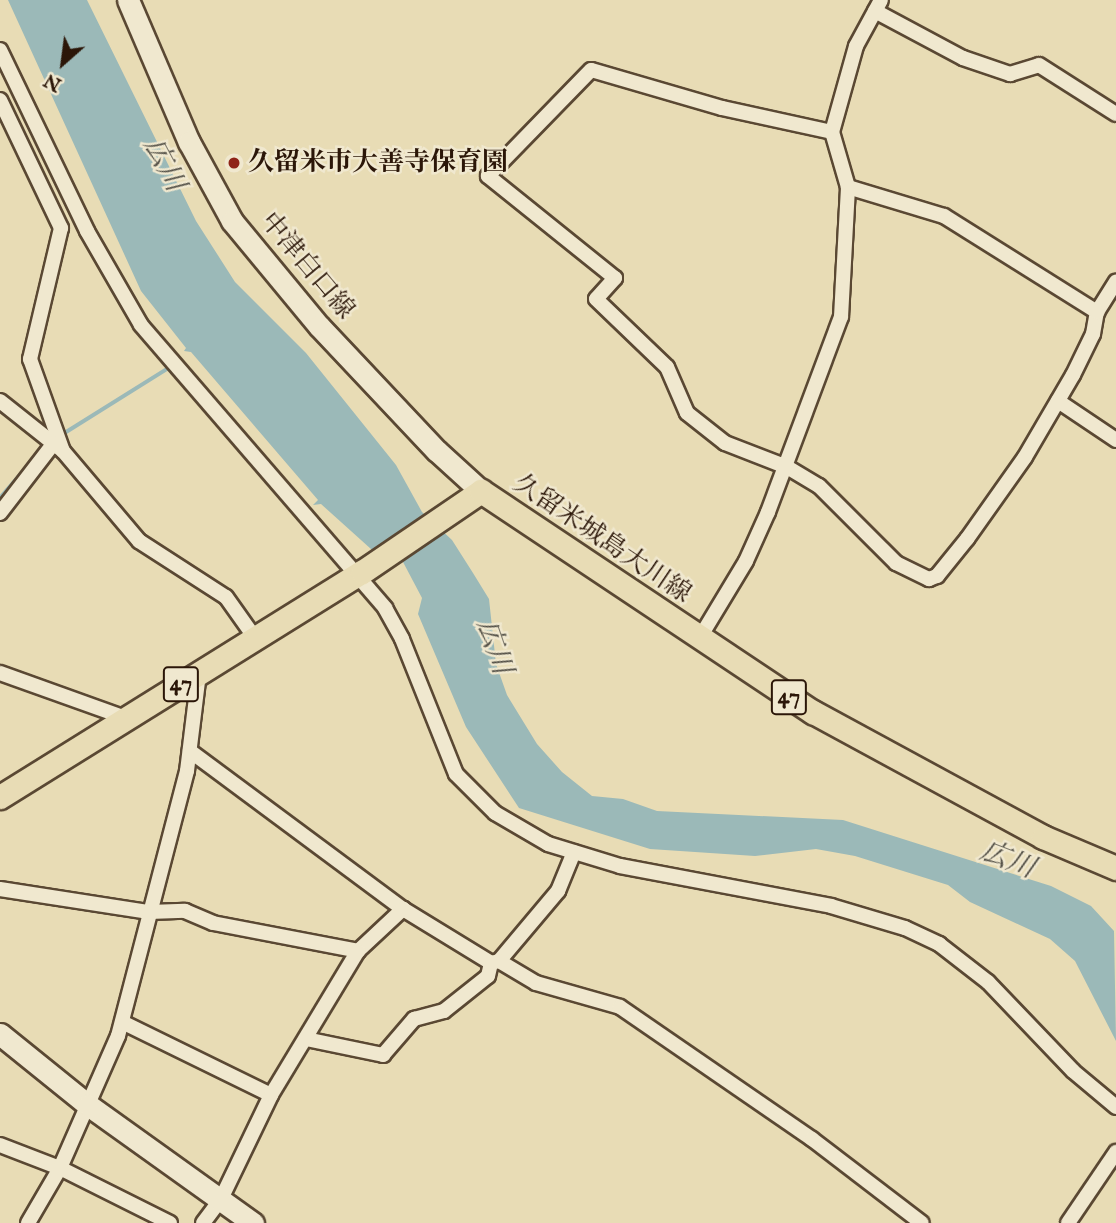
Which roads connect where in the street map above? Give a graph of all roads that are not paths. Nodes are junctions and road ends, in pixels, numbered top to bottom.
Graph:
1 (128, 0) edge
2 (878, 6) edge
3 (0, 50) edge
4 (0, 100) edge
5 (1116, 114) edge
6 (832, 132) junction
7 (848, 187) junction
8 (1116, 282) edge
9 (1097, 312) junction
10 (0, 401) edge
11 (1058, 401) junction
12 (1116, 440) edge
13 (59, 447) junction
14 (787, 467) junction
15 (473, 499) junction
16 (0, 513) edge
17 (359, 574) junction
18 (254, 638) junction
19 (699, 639) junction
20 (0, 673) edge
21 (199, 673) junction
22 (126, 718) junction
23 (190, 751) junction
24 (0, 797) edge
25 (574, 852) junction
26 (1116, 868) edge
27 (0, 889) edge
28 (403, 909) junction
29 (149, 912) junction
30 (358, 951) junction
31 (495, 962) junction
32 (122, 1022) junction
33 (0, 1034) edge
34 (306, 1039) junction
35 (271, 1095) junction
36 (88, 1105) junction
37 (1116, 1107) edge
38 (0, 1145) edge
39 (1116, 1152) edge
40 (60, 1168) junction
41 (221, 1199) junction
42 (28, 1223) edge
43 (170, 1223) edge
44 (203, 1223) edge
45 (253, 1223) edge
46 (922, 1223) edge
47 (1068, 1223) edge

1 - 15 main road, 中津白口線
2 - 5 street
2 - 6 street
3 - 17 street
4 - 13 street
6 - 7 street
6 - 14 street
7 - 9 street
7 - 14 street
8 - 9 street
9 - 11 street
10 - 13 street
11 - 12 street
11 - 14 street
13 - 16 street
13 - 18 street
14 - 19 street
15 - 17 main road, 47
15 - 19 main road, 久留米城島大川線 / 47
17 - 18 main road, 47
17 - 25 street
18 - 21 main road, 47
19 - 26 main road, 久留米城島大川線 / 47
20 - 22 street
21 - 22 main road, 47
21 - 23 street
22 - 24 main road, 47
23 - 28 street
23 - 29 street
25 - 31 street
25 - 37 street
27 - 29 street
28 - 30 street
28 - 31 street
29 - 30 street
29 - 32 street
30 - 34 street
31 - 34 street
31 - 46 street
32 - 35 street
32 - 36 street
33 - 36 main road
34 - 35 street
35 - 41 street
36 - 40 street
36 - 41 main road
38 - 40 street
39 - 47 street
40 - 42 street
40 - 43 street
41 - 44 street
41 - 45 main road

